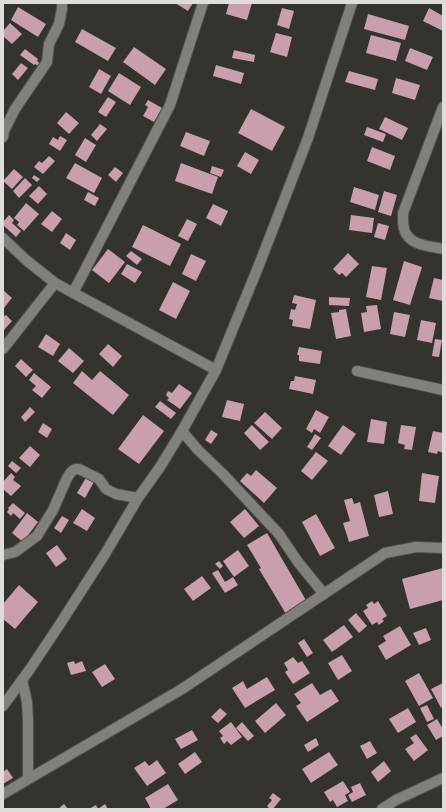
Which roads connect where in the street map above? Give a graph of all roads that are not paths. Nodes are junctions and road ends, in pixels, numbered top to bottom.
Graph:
1 (62, 3) edge
2 (203, 3) edge
3 (352, 3) edge
4 (443, 107) edge
5 (3, 138) edge
6 (3, 238) edge
7 (443, 248) edge
8 (55, 283) junction
9 (73, 293) junction
10 (3, 350) edge
11 (216, 370) junction
12 (357, 371) dead end
13 (443, 390) edge
14 (182, 431) junction
15 (138, 498) junction
16 (443, 548) edge
17 (3, 555) edge
18 (324, 594) junction
19 (22, 680) junction
20 (3, 706) edge
21 (443, 778) edge
22 (28, 779) junction
23 (3, 794) edge
24 (382, 809) edge

1 - 5 street
2 - 9 street
3 - 11 street
4 - 7 street
6 - 8 street
8 - 9 street
8 - 10 street
9 - 11 street
11 - 14 street
12 - 13 street
14 - 15 street
14 - 18 street
15 - 17 street
15 - 19 street
16 - 18 street
18 - 22 street
19 - 20 street
19 - 22 street
21 - 24 street
22 - 23 street

